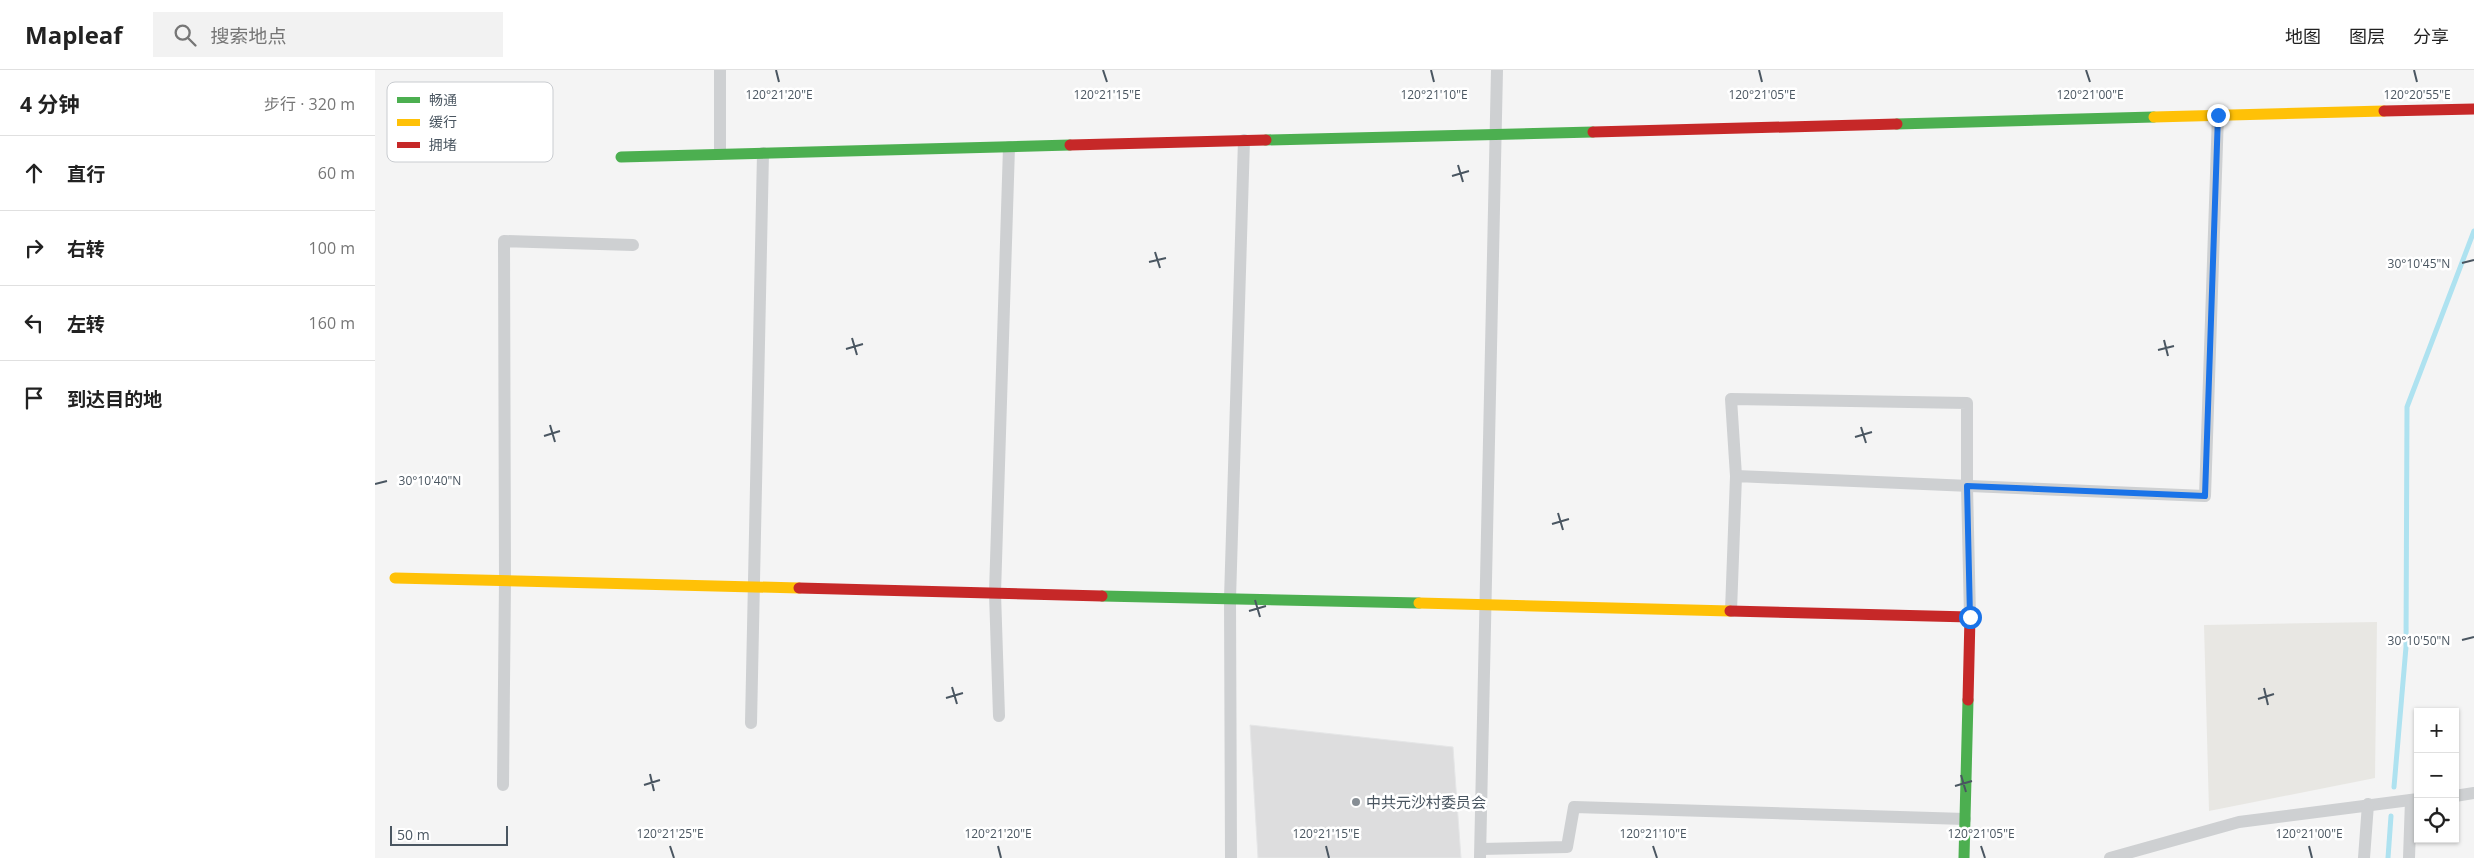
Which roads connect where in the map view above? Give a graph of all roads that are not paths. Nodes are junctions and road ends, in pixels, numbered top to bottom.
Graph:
1 (720, 70) edge
2 (1497, 70) edge
3 (2474, 109) edge
4 (2218, 115) junction
5 (1496, 134) junction
6 (1244, 140) junction
7 (1009, 146) junction
8 (720, 154) junction
9 (763, 154) junction
10 (621, 157) dead end
11 (633, 245) dead end
12 (1736, 476) junction
13 (1967, 486) junction
14 (395, 578) dead end
15 (505, 581) junction
16 (754, 588) junction
17 (995, 593) junction
18 (1230, 599) junction
19 (1486, 605) junction
20 (1731, 611) junction
21 (1970, 617) junction
22 (999, 716) dead end
23 (751, 723) dead end
24 (503, 785) dead end
25 (2474, 793) edge
26 (2459, 795) edge
27 (2414, 799) edge
28 (2368, 804) junction
29 (2414, 809) edge
30 (1965, 819) junction
31 (1480, 853) edge
32 (1231, 858) edge
33 (1964, 858) edge
34 (2110, 858) edge
35 (2364, 858) edge
36 (2409, 858) edge

1 - 8 street
2 - 5 street
3 - 4 street
4 - 5 street
4 - 13 street
5 - 6 street
5 - 19 street
6 - 7 street
6 - 18 street
7 - 9 street
7 - 17 street
8 - 9 street
8 - 10 street
9 - 16 street
11 - 15 street
12 - 13 street
12 - 13 street
12 - 20 street
13 - 21 street
14 - 15 street
15 - 16 street
15 - 24 street
16 - 17 street
16 - 23 street
17 - 18 street
17 - 22 street
18 - 19 street
18 - 32 street
19 - 20 street
19 - 31 street
20 - 21 street
21 - 30 street
25 - 26 street
27 - 28 street
28 - 34 street
28 - 35 street
29 - 36 street
30 - 31 street
30 - 33 street

